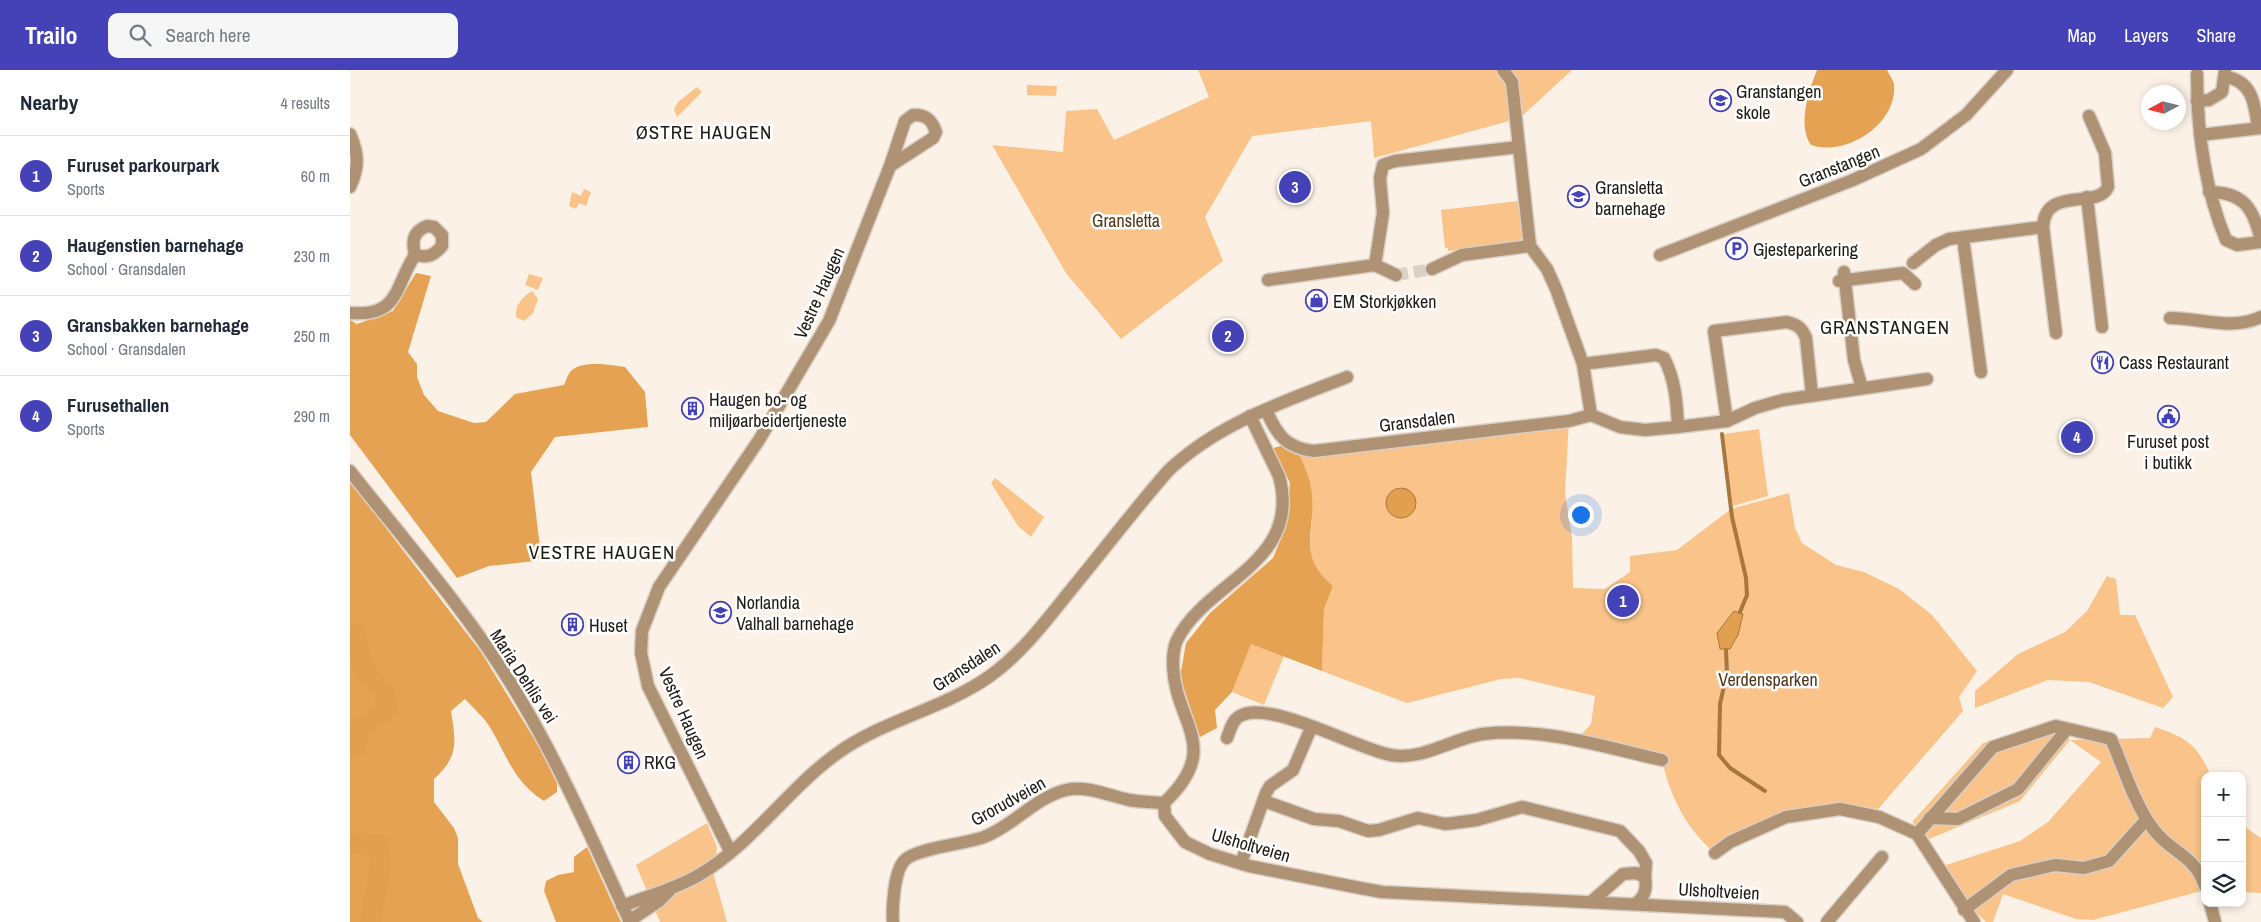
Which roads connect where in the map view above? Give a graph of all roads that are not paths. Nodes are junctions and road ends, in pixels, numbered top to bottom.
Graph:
1 (1503, 70) edge
2 (2007, 70) edge
3 (2197, 74) dead end
4 (2225, 74) edge
5 (2197, 101) junction
6 (2089, 116) dead end
7 (2260, 128) edge
8 (350, 134) edge
9 (2200, 135) junction
10 (1519, 147) junction
11 (890, 166) dead end
12 (350, 187) edge
13 (2209, 192) junction
14 (2087, 197) junction
15 (2043, 227) junction
16 (1964, 238) junction
17 (2261, 241) edge
18 (1530, 246) junction
19 (1660, 255) dead end
20 (414, 256) dead end
21 (1913, 264) dead end
22 (1375, 265) junction
23 (1432, 269) tunnel mouth
24 (1396, 275) tunnel mouth
25 (1268, 280) dead end
26 (1916, 284) dead end
27 (350, 313) edge
28 (2261, 317) edge
29 (2170, 318) dead end
30 (2102, 327) dead end
31 (2056, 333) dead end
32 (1583, 364) junction
33 (1981, 372) dead end
34 (1347, 377) dead end
35 (1928, 379) dead end
36 (1862, 388) junction
37 (1812, 395) junction
38 (1266, 410) junction
39 (1591, 415) junction
40 (1250, 416) junction
41 (1727, 421) junction
42 (1678, 427) junction
43 (350, 471) edge
44 (1311, 728) junction
45 (2067, 729) junction
46 (1227, 738) dead end
47 (1662, 760) dead end
48 (1264, 801) junction
49 (1164, 803) junction
50 (1930, 818) junction
51 (2146, 820) junction
52 (1917, 834) junction
53 (730, 851) junction
54 (1715, 853) dead end
55 (1882, 857) dead end
56 (1241, 863) junction
57 (2201, 875) edge
58 (1644, 877) junction
59 (670, 890) junction
60 (1591, 902) junction
61 (1635, 904) junction
62 (622, 906) junction
63 (2211, 907) edge
64 (1964, 910) junction
65 (1781, 917) edge
66 (629, 921) edge
67 (893, 922) edge
68 (1797, 922) edge
69 (1827, 922) edge
70 (1974, 922) edge
71 (2215, 922) edge

1 - 10 street
2 - 19 street, Granstangen
3 - 5 street
4 - 5 street
4 - 7 street
5 - 9 street
6 - 14 street
7 - 9 street
8 - 12 street
9 - 13 street
10 - 18 street
10 - 22 street
11 - 53 street, Vestre Haugen
13 - 17 street
13 - 17 street
14 - 15 street
14 - 30 street
15 - 16 street
15 - 31 street
16 - 21 street
16 - 33 street
18 - 23 street
18 - 32 street
20 - 27 street
22 - 24 street
22 - 25 street
26 - 36 street
28 - 29 street
32 - 39 street
32 - 42 street
34 - 38 street, Gransdalen
35 - 36 street
36 - 37 street
37 - 41 street
37 - 41 street
38 - 39 street, Gransdalen
38 - 40 street, Gransdalen
39 - 42 street
40 - 49 street
40 - 53 street, Gransdalen
41 - 42 street
43 - 62 street, Maria Dehlis vei
44 - 46 street
44 - 47 street
44 - 48 street
45 - 50 street
45 - 50 street
45 - 51 street
48 - 56 street
48 - 58 street
49 - 56 street, Ulsholtveien
49 - 67 street, Grorudveien
50 - 52 street
51 - 57 street
51 - 64 street
52 - 54 street
52 - 64 street
53 - 59 street, Gransdalen
55 - 69 street
56 - 60 street, Ulsholtveien
58 - 60 street
58 - 61 street
59 - 62 street, Gransdalen
59 - 66 street, Gransdalen
60 - 61 street, Ulsholtveien
61 - 65 street, Ulsholtveien
62 - 66 street, Maria Dehlis vei
63 - 71 street
64 - 70 street
65 - 68 street, Ulsholtveien

